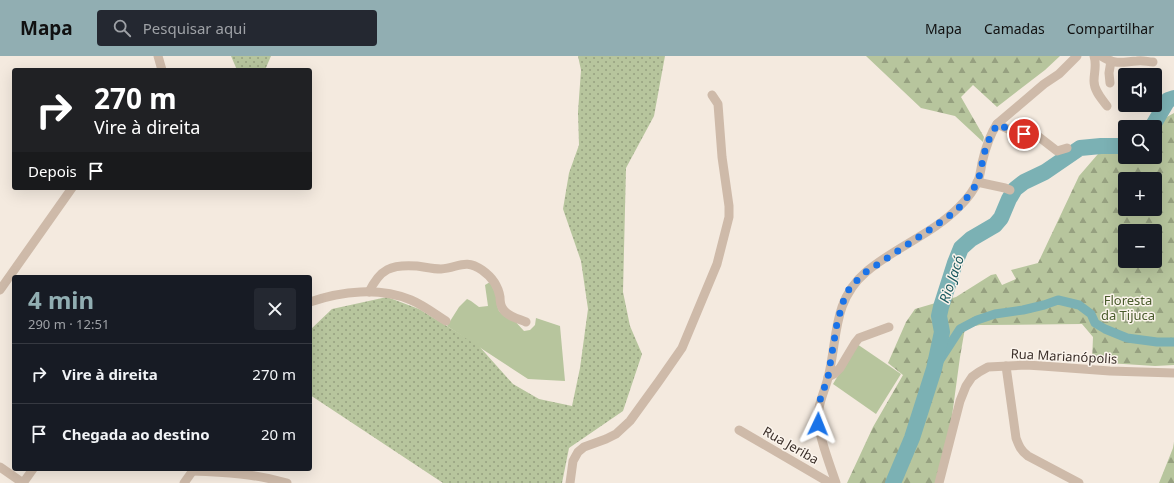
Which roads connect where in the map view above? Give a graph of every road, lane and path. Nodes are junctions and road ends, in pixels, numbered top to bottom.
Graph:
1 (158, 56) edge
2 (1077, 56) edge
3 (1094, 56) edge
4 (1100, 56) edge
5 (1111, 61) junction
6 (1153, 62) dead end
7 (161, 68) edge
8 (1110, 83) dead end
9 (712, 96) dead end
10 (1107, 106) dead end
11 (998, 124) junction
12 (1066, 148) dead end
13 (978, 182) junction
14 (71, 190) edge
15 (1010, 190) dead end
16 (0, 290) edge
17 (368, 292) junction
18 (312, 301) edge
19 (446, 321) dead end
20 (526, 322) dead end
21 (889, 327) dead end
22 (1006, 366) junction
23 (1174, 373) edge
24 (828, 377) junction
25 (739, 430) dead end
26 (0, 467) edge
27 (32, 471) edge
28 (192, 471) edge
29 (208, 471) edge
30 (23, 483) edge
31 (184, 483) edge
32 (287, 483) edge
33 (570, 483) edge
34 (830, 483) edge
35 (836, 483) edge
36 (939, 483) edge
37 (1079, 483) edge

1 - 7 street
2 - 11 street
3 - 10 street
4 - 5 street
5 - 6 street
5 - 8 street
9 - 33 street
11 - 12 street
11 - 13 street
13 - 15 street
13 - 24 street
14 - 16 street
17 - 18 street
17 - 19 street
17 - 20 street
21 - 24 street
22 - 23 street, Rua Marianópolis
22 - 36 street, Rua Marianópolis
22 - 37 street
24 - 35 street
25 - 34 street, Rua Jeriba
26 - 30 street
27 - 30 street
28 - 31 street
29 - 32 street

